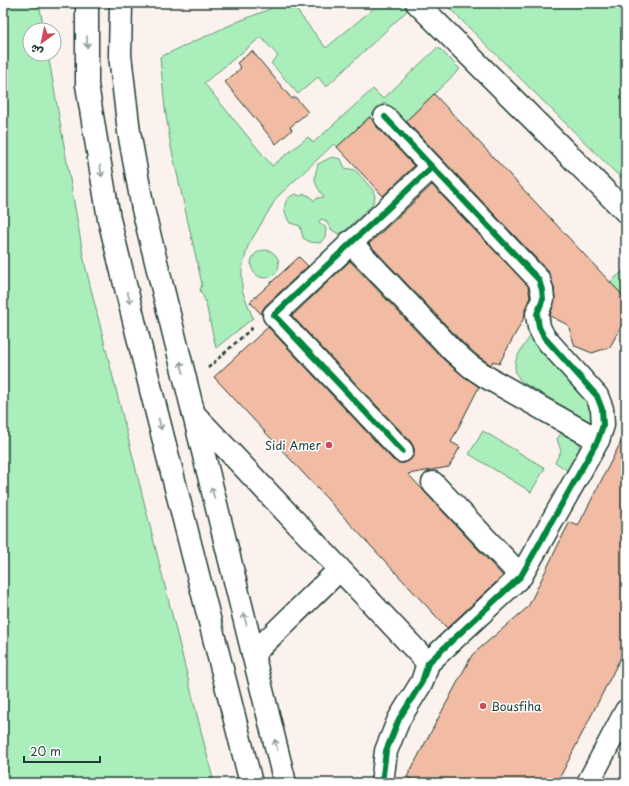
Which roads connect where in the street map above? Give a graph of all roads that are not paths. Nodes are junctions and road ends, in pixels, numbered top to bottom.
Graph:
1 (87, 3) edge
2 (121, 3) edge
3 (417, 3) edge
4 (385, 117) dead end
5 (432, 167) junction
6 (626, 212) edge
7 (350, 242) junction
8 (194, 414) junction
9 (598, 440) junction
10 (402, 451) dead end
11 (433, 483) dead end
12 (339, 570) junction
13 (521, 576) junction
14 (253, 654) junction
15 (428, 662) junction
16 (626, 711) edge
17 (251, 783) edge
18 (285, 783) edge
19 (382, 783) edge
20 (588, 783) edge

1 -> 17 street
8 -> 2 street
3 - 6 street
4 - 5 street
5 - 7 street
5 - 9 street
7 - 9 street
7 - 10 street
8 - 12 street
14 -> 8 street
9 - 13 street
11 - 13 street
12 - 14 street
12 - 15 street
13 - 15 street
18 -> 14 street
15 - 19 street
16 - 20 street

